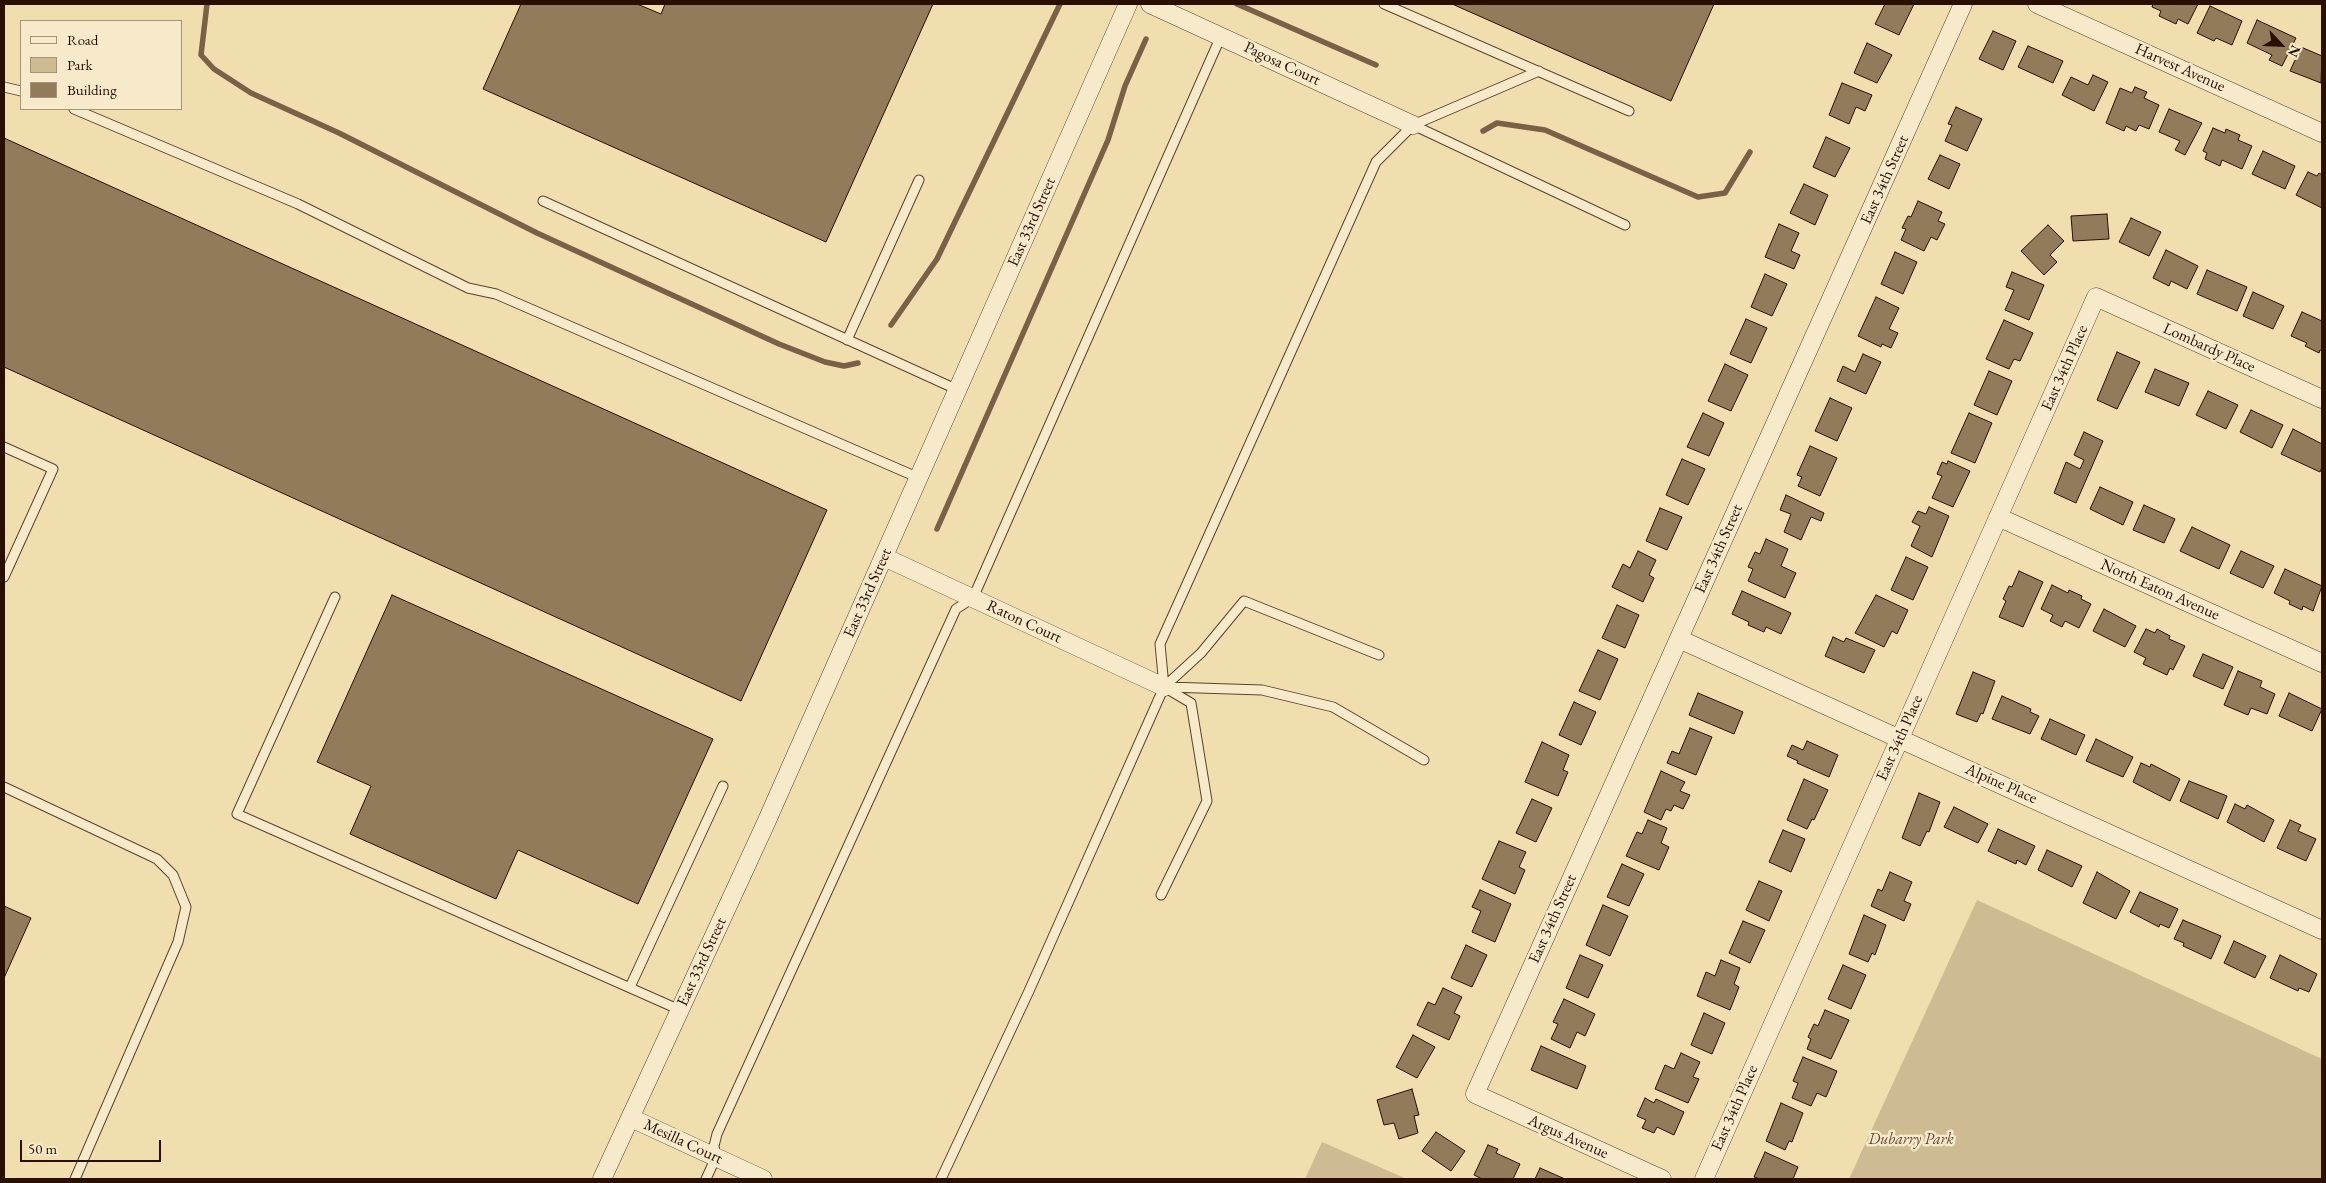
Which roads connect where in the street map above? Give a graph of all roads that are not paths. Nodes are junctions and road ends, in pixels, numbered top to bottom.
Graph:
1 (1128, 4) edge
2 (1150, 4) edge
3 (1384, 4) edge
4 (1963, 4) edge
5 (2037, 4) edge
6 (1221, 36) junction
7 (1539, 72) junction
8 (4, 87) edge
9 (20, 92) edge
10 (76, 110) edge
11 (1629, 111) dead end
12 (1413, 125) junction
13 (2322, 133) edge
14 (919, 180) dead end
15 (543, 201) dead end
16 (1625, 225) dead end
17 (2096, 297) joint
18 (847, 340) junction
19 (958, 390) junction
20 (2322, 399) edge
21 (4, 447) edge
22 (919, 478) junction
23 (1998, 517) junction
24 (884, 557) junction
25 (4, 577) edge
26 (335, 597) dead end
27 (973, 598) junction
28 (1678, 639) junction
29 (1379, 655) dead end
30 (2322, 664) edge
31 (1164, 687) junction
32 (1900, 739) junction
33 (1424, 760) dead end
34 (722, 786) dead end
35 (4, 787) edge
36 (1161, 895) dead end
37 (2322, 930) edge
38 (630, 987) junction
39 (680, 1010) junction
40 (1475, 1094) joint
41 (631, 1118) junction
42 (716, 1157) junction
43 (75, 1179) edge
44 (602, 1179) edge
45 (706, 1179) edge
46 (763, 1179) edge
47 (941, 1179) edge
48 (1662, 1179) edge
49 (1704, 1179) edge

1 - 19 street, East 33rd Street
2 - 6 street, Pagosa Court
3 - 7 lane
4 - 28 street, East 34th Street
5 - 13 street, Harvest Avenue
6 - 12 street, Pagosa Court
6 - 27 lane
7 - 11 lane
7 - 12 lane
8 - 9 lane
10 - 22 lane
12 - 16 lane
12 - 31 lane
14 - 18 lane
15 - 18 lane
17 - 20 street, Lombardy Place
17 - 23 street, East 34th Place
18 - 19 lane
19 - 22 street, East 33rd Street
21 - 25 lane
22 - 24 street, East 33rd Street
23 - 30 street, North Eaton Avenue
23 - 32 street, East 34th Place
24 - 27 street, Raton Court
24 - 39 street, East 33rd Street
26 - 38 lane
27 - 31 street, Raton Court
27 - 42 lane
28 - 32 street, Alpine Place
28 - 40 street, East 34th Street
29 - 31 lane
31 - 33 lane
31 - 36 lane
31 - 47 lane
32 - 37 street, Alpine Place
32 - 49 street, East 34th Place
34 - 38 lane
35 - 43 lane
38 - 39 lane
39 - 41 street, East 33rd Street
40 - 48 street, Argus Avenue
41 - 42 street, Mesilla Court
41 - 44 street, East 33rd Street
42 - 45 lane
42 - 46 street, Mesilla Court

